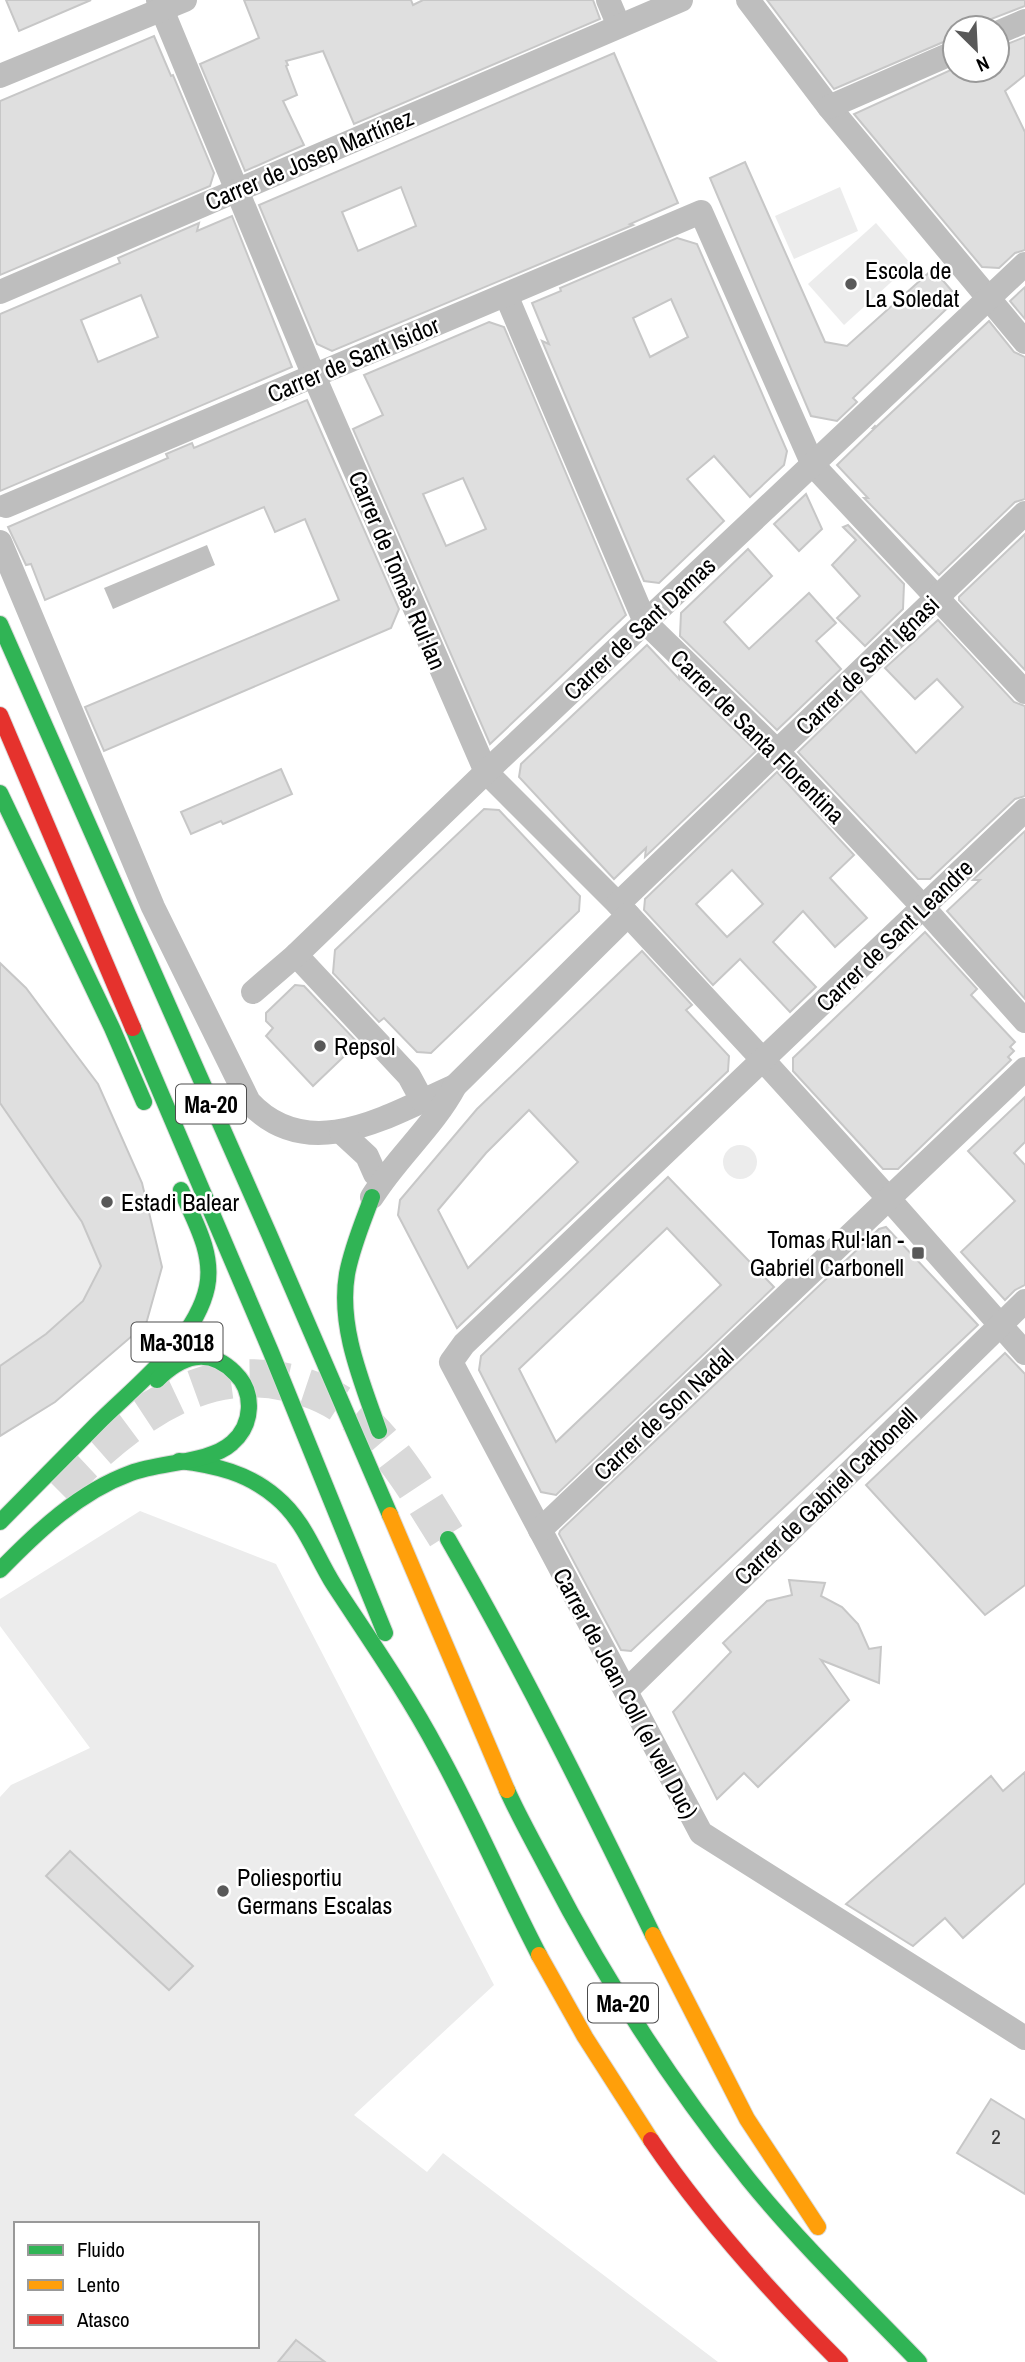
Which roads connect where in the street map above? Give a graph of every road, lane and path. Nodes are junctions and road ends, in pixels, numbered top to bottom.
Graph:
1 (185, 0) edge
2 (608, 0) edge
3 (681, 0) edge
4 (748, 0) edge
5 (160, 5) edge
6 (619, 26) junction
7 (941, 58) edge
8 (0, 76) edge
9 (829, 107) junction
10 (237, 189) junction
11 (1025, 264) edge
12 (0, 292) edge
13 (506, 295) junction
14 (988, 300) junction
15 (1025, 342) edge
16 (314, 376) junction
17 (813, 464) junction
18 (6, 506) dead end
19 (1025, 513) edge
20 (0, 542) edge
21 (937, 598) junction
22 (646, 622) junction
23 (0, 624) edge
24 (1025, 692) edge
25 (0, 715) edge
26 (777, 751) junction
27 (486, 772) junction
28 (0, 793) edge
29 (1025, 810) edge
30 (0, 816) edge
31 (153, 907) junction
32 (923, 907) junction
33 (623, 910) junction
34 (296, 955) junction
35 (89, 979) junction
36 (253, 992) dead end
37 (1025, 1021) edge
38 (763, 1060) junction
39 (1025, 1069) edge
40 (455, 1086) junction
41 (228, 1095) dead end
42 (422, 1100) junction
43 (152, 1121) dead end
44 (341, 1132) junction
45 (174, 1172) dead end
46 (374, 1185) junction
47 (889, 1199) junction
48 (201, 1236) junction
49 (222, 1284) dead end
50 (1025, 1301) edge
51 (999, 1325) junction
52 (336, 1348) dead end
53 (1025, 1353) edge
54 (451, 1362) joint
55 (260, 1368) dead end
56 (382, 1453) junction
57 (179, 1461) junction
58 (335, 1512) junction
59 (0, 1522) edge
60 (540, 1530) junction
61 (0, 1535) edge
62 (448, 1539) tunnel mouth
63 (0, 1570) edge
64 (421, 1585) junction
65 (625, 1691) junction
66 (406, 1694) junction
67 (1025, 2038) edge
68 (919, 2361) edge
69 (840, 2362) edge

1 - 5 street
2 - 6 street
3 - 6 street, Carrer de Josep Martínez
4 - 9 street
5 - 8 street
5 - 10 street, Carrer de Tomàs Rul·lan
6 - 10 street, Carrer de Josep Martínez
7 - 9 street
9 - 14 street
10 - 12 street, Carrer de Josep Martínez
10 - 16 street, Carrer de Tomàs Rul·lan
11 - 14 street, Carrer de Sant Damas
13 - 16 street, Carrer de Sant Isidor
13 - 17 street, Carrer de Sant Isidor
13 - 22 street, Carrer de Santa Florentina
14 - 15 street
14 - 17 street, Carrer de Sant Damas
16 - 18 street, Carrer de Sant Isidor
16 - 27 street, Carrer de Tomàs Rul·lan
17 - 21 street
17 - 22 street, Carrer de Sant Damas
19 - 21 street, Carrer de Sant Ignasi
20 - 31 street
21 - 24 street
21 - 26 street, Carrer de Sant Ignasi
22 - 26 street, Carrer de Santa Florentina
22 - 27 street, Carrer de Sant Damas
23 - 64 main road, Ma-20
25 - 58 main road, Ma-20
26 - 32 street, Carrer de Santa Florentina
26 - 33 street, Carrer de Sant Ignasi
27 - 33 street, Carrer de Tomàs Rul·lan
27 - 34 street, Carrer de Sant Damas
28 - 35 main road
29 - 32 street, Carrer de Sant Leandre
30 - 35 street
31 - 41 main road
31 - 44 street
32 - 37 street, Carrer de Santa Florentina
32 - 38 street, Carrer de Sant Leandre
33 - 38 street, Carrer de Tomàs Rul·lan
33 - 40 street, Carrer de Sant Ignasi
34 - 36 street, Carrer de Sant Damas
34 - 42 street
35 - 43 main road
38 - 47 street, Carrer de Tomàs Rul·lan
38 - 54 street, Carrer de Sant Leandre
39 - 47 street
40 - 42 street
40 - 46 street
42 - 44 street
42 - 46 street
44 - 46 street
45 - 48 main road
46 - 56 main road
47 - 51 street
47 - 60 street, Carrer de Son Nadal
48 - 49 main road
48 - 59 main road, Ma-3018
50 - 51 street, Carrer de Gabriel Carbonell
51 - 53 street
51 - 65 street, Carrer de Gabriel Carbonell
52 - 56 main road
54 - 60 street, Carrer de Joan Coll (el vell Duc)
55 - 58 main road
56 - 64 main road
57 - 61 main road
57 - 63 main road
57 - 66 main road
58 - 66 main road, Ma-20
60 - 65 street, Carrer de Joan Coll (el vell Duc)
62 - 68 main road
64 - 68 main road, Ma-20
65 - 67 street, Carrer de Joan Coll (el vell Duc)
66 - 69 main road, Ma-20

